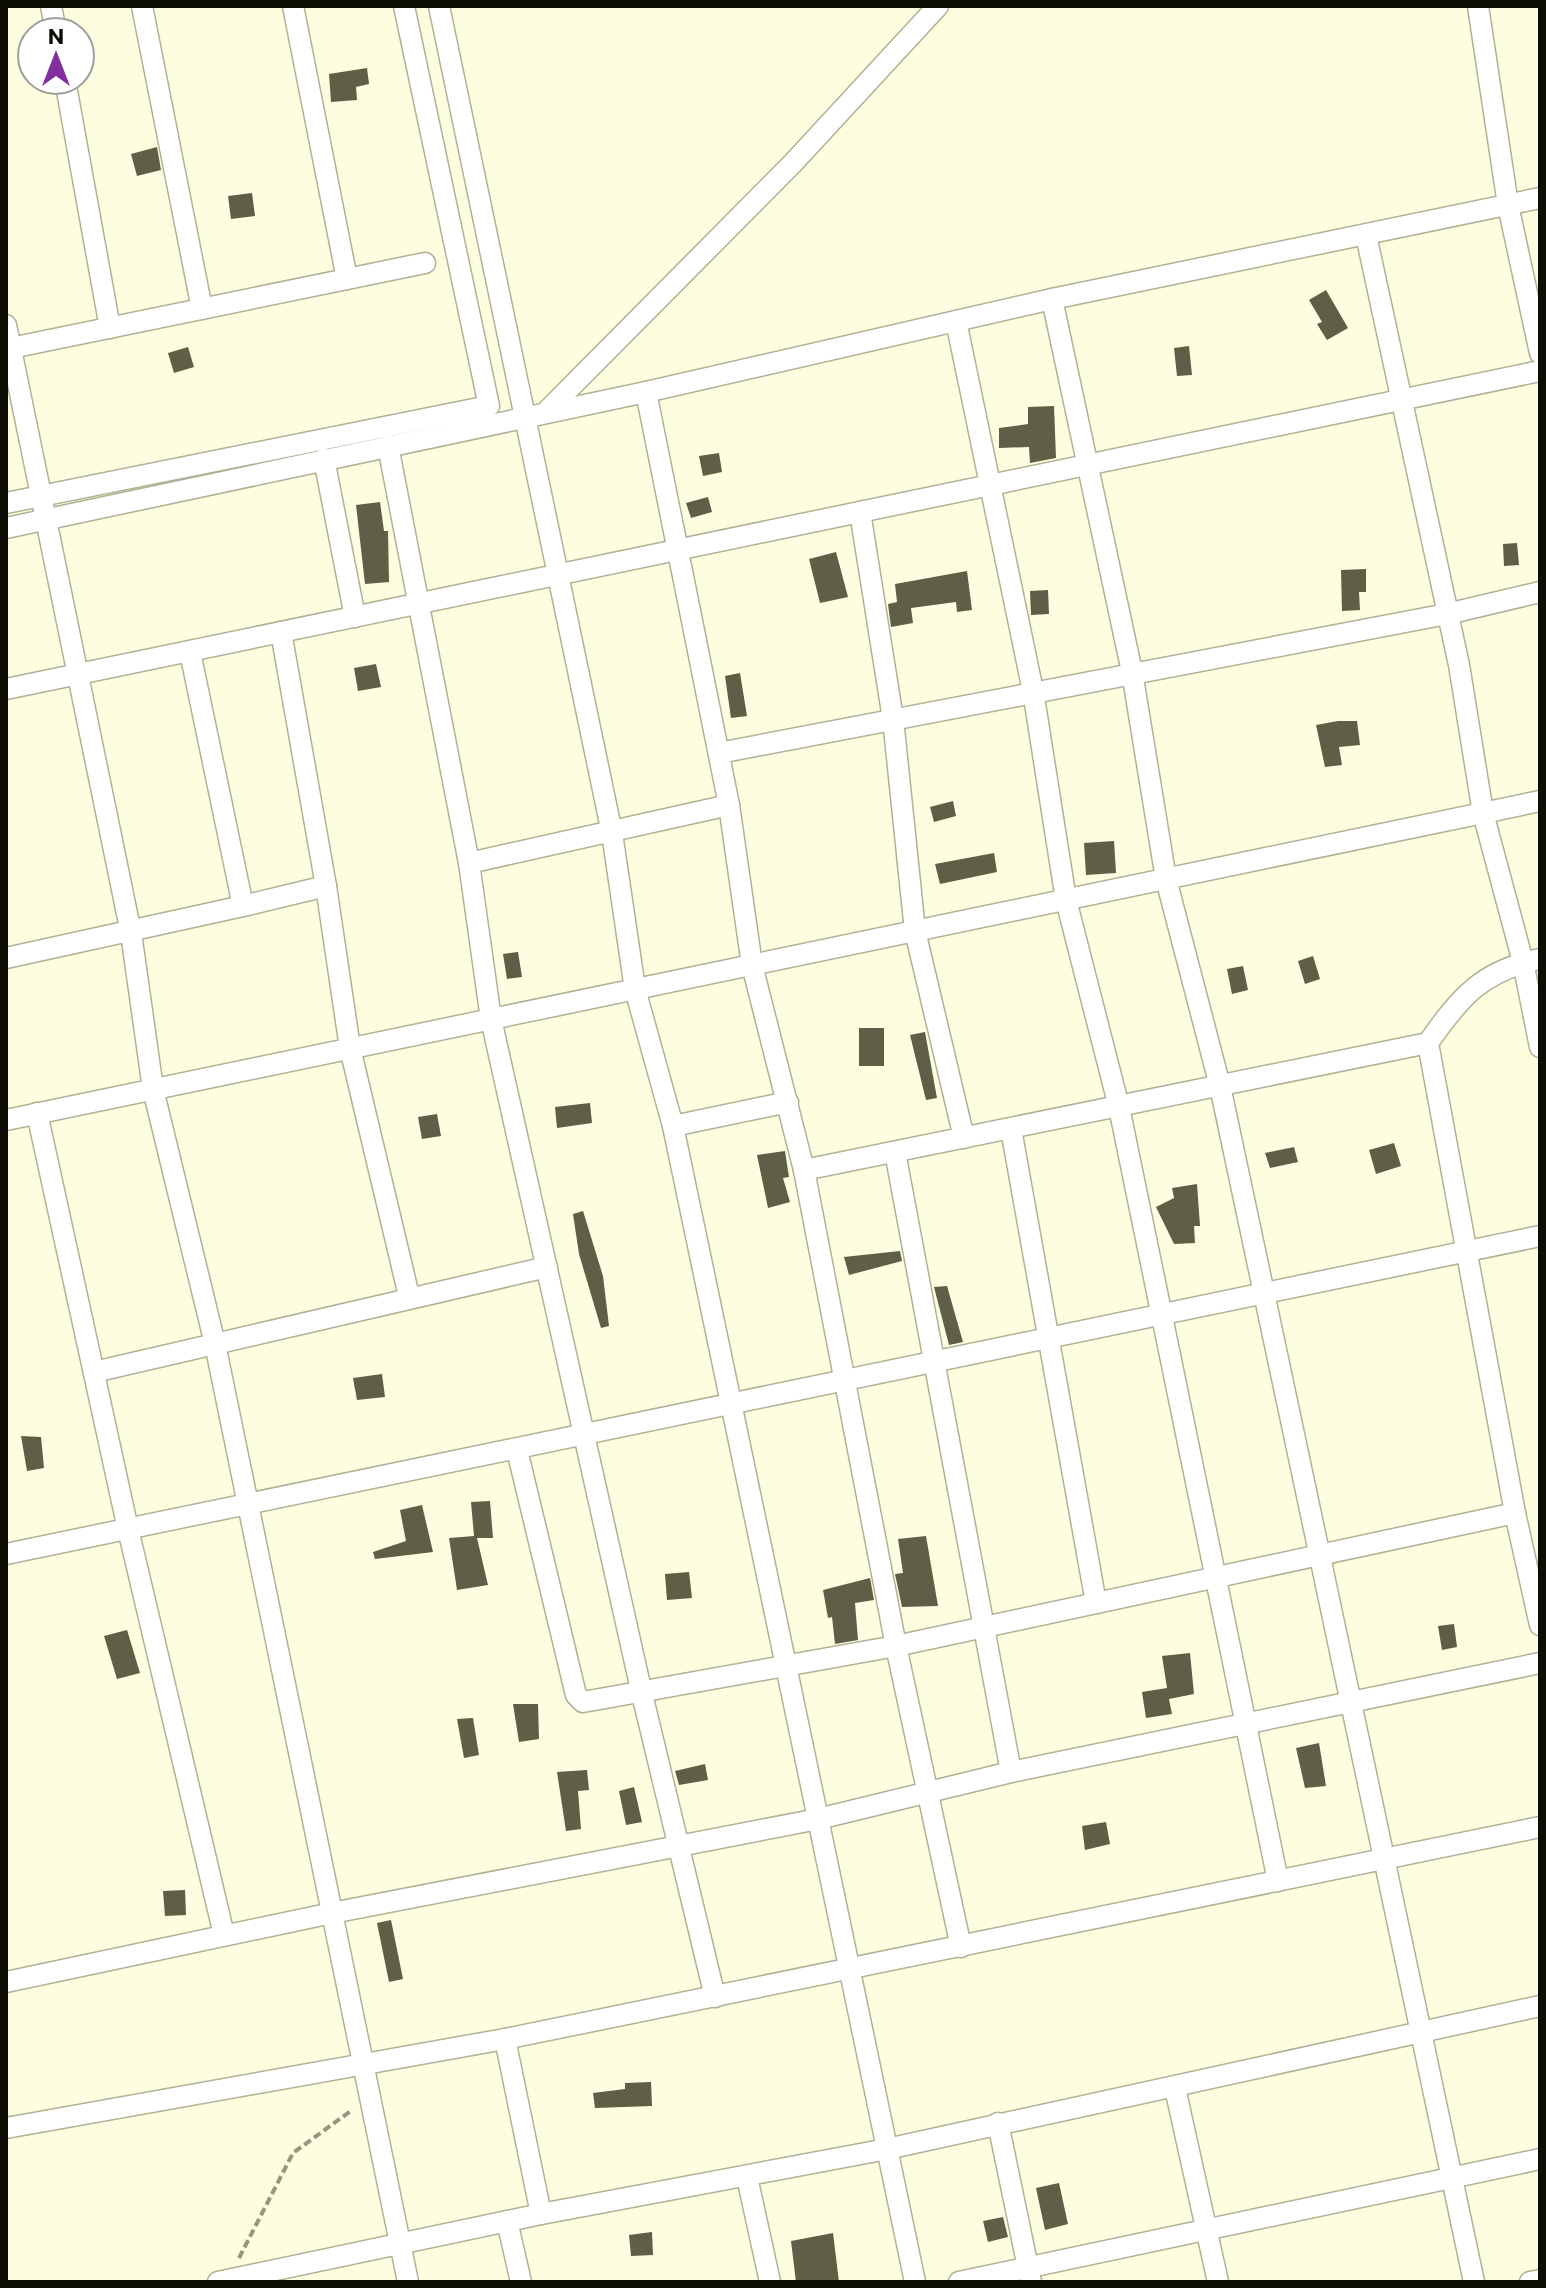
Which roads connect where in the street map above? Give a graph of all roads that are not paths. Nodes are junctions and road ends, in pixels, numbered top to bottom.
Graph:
1 (142, 6) edge
2 (293, 6) edge
3 (404, 6) edge
4 (439, 6) edge
5 (938, 6) edge
6 (1478, 6) edge
7 (68, 96) edge
8 (1540, 198) edge
9 (1508, 205) junction
10 (1366, 235) junction
11 (425, 263) dead end
12 (347, 279) junction
13 (1052, 299) junction
14 (202, 309) junction
15 (956, 321) junction
16 (6, 325) edge
17 (110, 328) junction
18 (8, 349) edge
19 (1540, 353) edge
20 (1540, 371) edge
21 (646, 392) junction
22 (1400, 400) junction
23 (535, 415) junction
24 (388, 446) junction
25 (324, 459) junction
26 (1088, 465) junction
27 (990, 485) junction
28 (41, 495) junction
29 (6, 503) edge
30 (860, 512) junction
31 (45, 517) junction
32 (6, 528) edge
33 (678, 550) junction
34 (558, 574) junction
35 (1540, 592) edge
36 (416, 604) junction
37 (1447, 614) junction
38 (355, 617) junction
39 (281, 632) junction
40 (190, 652) junction
41 (1132, 672) junction
42 (78, 674) junction
43 (6, 689) edge
44 (1033, 691) junction
45 (893, 719) junction
46 (719, 753) junction
47 (1540, 801) edge
48 (729, 805) junction
49 (1483, 813) junction
50 (612, 833) junction
51 (469, 863) junction
52 (1166, 879) junction
53 (326, 886) junction
54 (1066, 900) junction
55 (243, 906) junction
56 (915, 931) junction
57 (131, 933) junction
58 (6, 958) edge
59 (1532, 961) edge
60 (752, 965) junction
61 (635, 989) junction
62 (491, 1019) junction
63 (1428, 1043) junction
64 (1540, 1047) edge
65 (350, 1048) junction
66 (1220, 1086) junction
67 (153, 1089) junction
68 (788, 1102) junction
69 (1119, 1107) junction
70 (37, 1113) junction
71 (6, 1120) edge
72 (673, 1126) junction
73 (1011, 1129) junction
74 (964, 1138) junction
75 (895, 1152) junction
76 (804, 1170) junction
77 (1540, 1236) edge
78 (1465, 1251) junction
79 (547, 1267) junction
80 (1264, 1293) junction
81 (409, 1296) junction
82 (1161, 1314) junction
83 (1050, 1337) junction
84 (215, 1344) junction
85 (936, 1361) junction
86 (94, 1372) junction
87 (846, 1380) junction
88 (731, 1404) junction
89 (585, 1434) junction
90 (517, 1450) junction
91 (248, 1504) junction
92 (1515, 1513) junction
93 (128, 1529) junction
94 (6, 1554) edge
95 (1320, 1557) junction
96 (1216, 1578) junction
97 (1096, 1603) junction
98 (1540, 1625) edge
99 (982, 1628) junction
100 (896, 1646) junction
101 (1540, 1663) edge
102 (786, 1667) junction
103 (642, 1694) junction
104 (1351, 1702) junction
105 (1246, 1724) junction
106 (1011, 1772) junction
107 (930, 1793) junction
108 (818, 1819) junction
109 (1540, 1827) edge
110 (679, 1847) junction
111 (1384, 1859) junction
112 (1278, 1881) junction
113 (332, 1913) junction
114 (224, 1935) junction
115 (961, 1947) junction
116 (850, 1970) junction
117 (6, 1982) edge
118 (715, 1997) junction
119 (1540, 2006) edge
120 (1421, 2031) junction
121 (505, 2039) junction
122 (363, 2067) junction
123 (1175, 2088) junction
124 (998, 2123) junction
125 (6, 2128) edge
126 (887, 2149) junction
127 (1540, 2159) edge
128 (747, 2177) junction
129 (1452, 2178) junction
130 (541, 2214) junction
131 (507, 2221) junction
132 (1205, 2228) junction
133 (400, 2243) junction
134 (1029, 2275) edge
135 (1540, 2280) edge
136 (223, 2281) edge
137 (408, 2282) edge
138 (521, 2282) edge
139 (770, 2282) edge
140 (915, 2282) edge
141 (959, 2282) edge
142 (1218, 2282) edge
143 (1474, 2282) edge
144 (1530, 2282) edge

1 - 14 street
2 - 12 street
3 - 28 street
4 - 23 street
5 - 23 street
6 - 9 street
7 - 17 street
8 - 9 street
9 - 10 street
9 - 19 street
10 - 13 street
10 - 22 street
11 - 12 street
12 - 14 street
13 - 15 street
13 - 26 street
14 - 17 street
15 - 21 street
15 - 27 street
16 - 18 street
17 - 18 street
18 - 28 street
20 - 22 street
21 - 23 street
21 - 33 street
22 - 26 street
22 - 37 street
23 - 24 street
23 - 34 street
24 - 25 street
24 - 36 street
25 - 31 street
25 - 38 street
26 - 27 street
26 - 41 street
27 - 30 street
27 - 44 street
28 - 29 street
28 - 31 street
30 - 33 street
30 - 45 street
31 - 32 street
31 - 42 street
33 - 34 street
33 - 46 street
34 - 36 street
34 - 50 street
35 - 37 street
36 - 38 street
36 - 51 street
37 - 41 street
37 - 49 street
38 - 39 street
39 - 40 street
39 - 53 street
40 - 42 street
40 - 55 street
41 - 44 street
41 - 52 street
42 - 43 street
42 - 57 street
44 - 45 street
44 - 54 street
45 - 46 street
45 - 56 street
46 - 48 street
47 - 49 street
48 - 50 street
48 - 60 street
49 - 52 street
49 - 59 street
50 - 51 street
50 - 61 street
51 - 62 street
52 - 54 street
52 - 66 street
53 - 55 street
53 - 65 street
54 - 56 street
54 - 69 street
55 - 57 street
56 - 60 street
56 - 74 street
57 - 58 street
57 - 67 street
59 - 63 street
59 - 64 street
60 - 61 street
60 - 68 street
61 - 62 street
61 - 72 street
62 - 65 street
62 - 79 street
63 - 66 street
63 - 78 street
65 - 67 street
65 - 81 street
66 - 69 street
66 - 80 street
67 - 70 street
67 - 84 street
68 - 72 street
68 - 76 street
69 - 73 street
69 - 82 street
70 - 71 street
70 - 86 street
72 - 88 street
73 - 74 street
73 - 83 street
74 - 75 street
75 - 76 street
75 - 85 street
76 - 87 street
77 - 78 street
78 - 80 street
78 - 92 street
79 - 81 street
79 - 89 street
80 - 82 street
80 - 95 street
81 - 84 street
82 - 83 street
82 - 96 street
83 - 85 street
83 - 97 street
84 - 86 street
84 - 91 street
85 - 87 street
85 - 99 street
86 - 93 street
87 - 88 street
87 - 100 street
88 - 89 street
88 - 102 street
89 - 90 street
89 - 103 street
90 - 91 street
90 - 103 street
91 - 93 street
91 - 113 street
92 - 95 street
92 - 98 street
93 - 94 street
93 - 114 street
95 - 96 street
95 - 104 street
96 - 97 street
96 - 105 street
97 - 99 street
99 - 100 street
99 - 106 street
100 - 102 street
100 - 107 street
101 - 104 street
102 - 103 street
102 - 108 street
103 - 110 street
104 - 105 street
104 - 111 street
105 - 106 street
105 - 112 street
106 - 107 street
107 - 108 street
107 - 115 street
108 - 110 street
108 - 116 street
109 - 111 street
110 - 113 street
110 - 118 street
111 - 112 street
111 - 120 street
112 - 115 street
113 - 114 street
113 - 122 street
114 - 117 street
115 - 116 street
116 - 118 street
116 - 126 street
118 - 121 street
119 - 120 street
120 - 123 street
120 - 129 street
121 - 122 street
121 - 130 street
122 - 125 street
122 - 133 street
123 - 124 street
123 - 132 street
124 - 126 street
124 - 134 street
126 - 128 street
126 - 140 street
127 - 129 street
128 - 130 street
128 - 139 street
129 - 132 street
129 - 143 street
130 - 131 street
131 - 133 street
131 - 138 street
132 - 134 street
132 - 142 street
133 - 136 street
133 - 137 street
134 - 141 street
135 - 144 street

